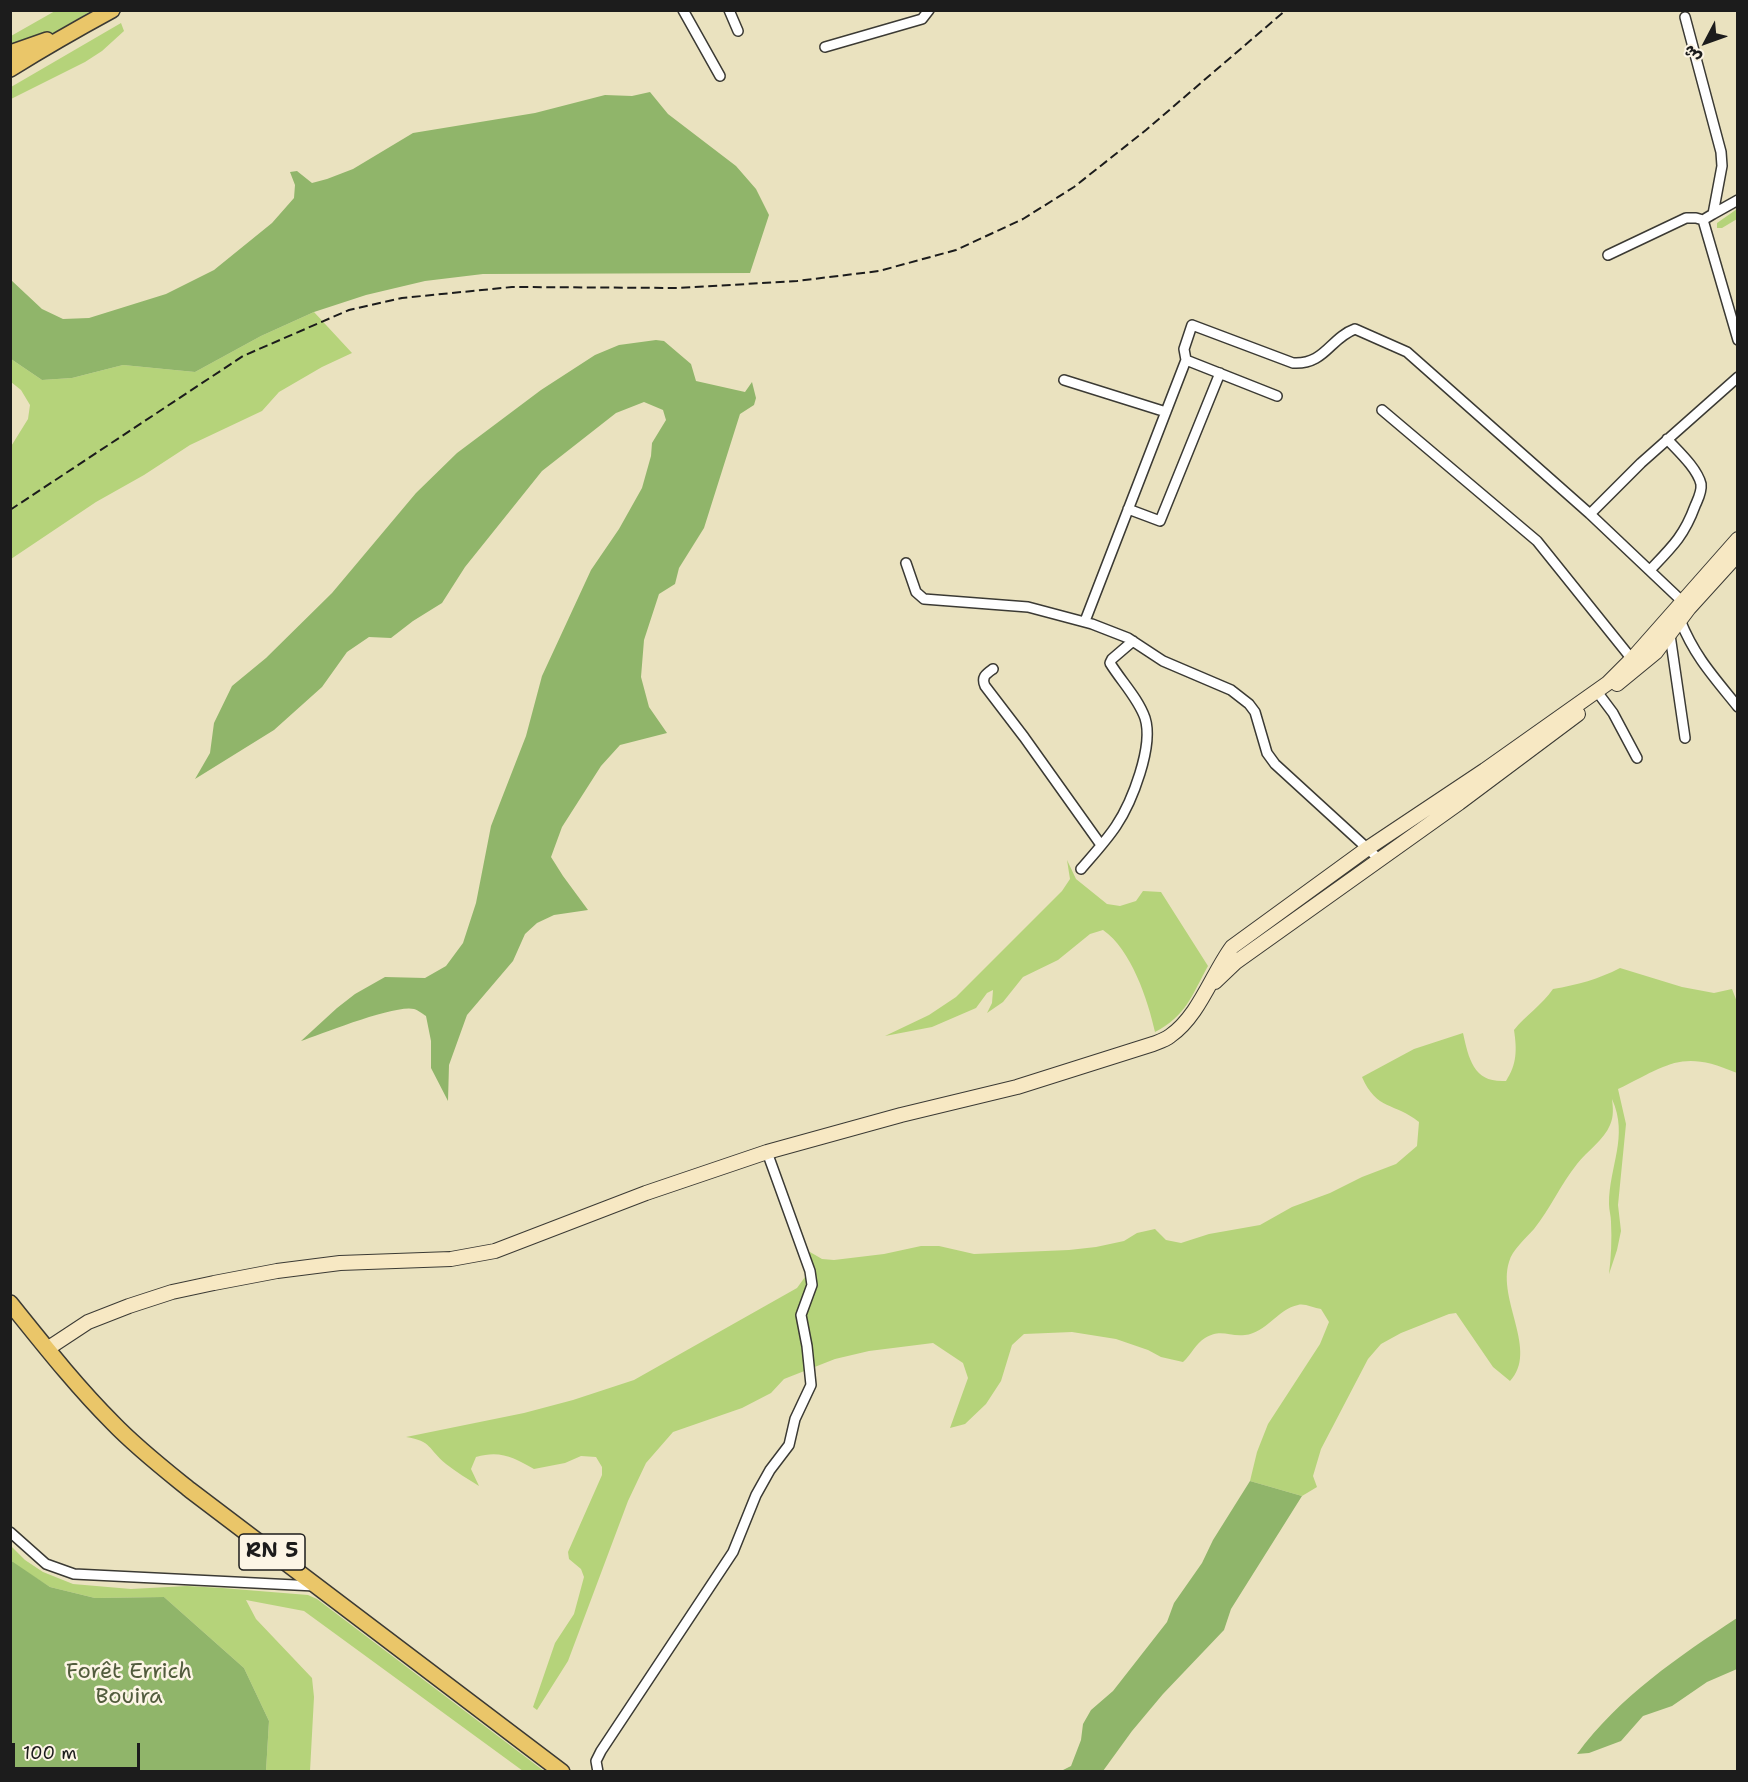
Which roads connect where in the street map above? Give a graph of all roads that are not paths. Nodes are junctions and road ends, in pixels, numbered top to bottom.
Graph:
1 (112, 10) edge
2 (683, 10) edge
3 (729, 10) edge
4 (929, 10) edge
5 (1685, 17) dead end
6 (738, 31) dead end
7 (56, 40) junction
8 (825, 47) dead end
9 (10, 53) edge
10 (10, 69) edge
11 (720, 76) dead end
12 (1737, 200) edge
13 (1713, 214) junction
14 (1703, 220) junction
15 (1608, 255) dead end
16 (1737, 340) edge
17 (1186, 360) junction
18 (1220, 373) junction
19 (1737, 377) edge
20 (1064, 380) dead end
21 (1277, 396) dead end
22 (1382, 410) dead end
23 (1166, 412) junction
24 (1667, 439) junction
25 (1128, 509) junction
26 (1590, 514) junction
27 (1737, 539) edge
28 (1737, 554) edge
29 (906, 563) dead end
30 (1650, 570) junction
31 (1685, 604) junction
32 (1680, 620) junction
33 (1085, 621) junction
34 (1670, 634) junction
35 (1133, 641) junction
36 (1635, 664) junction
37 (993, 669) dead end
38 (1601, 697) junction
39 (1737, 707) edge
40 (1685, 738) dead end
41 (1637, 758) dead end
42 (1101, 845) junction
43 (1368, 848) junction
44 (1353, 859) junction
45 (1380, 860) junction
46 (1081, 869) dead end
47 (1364, 872) junction
48 (1209, 987) junction
49 (767, 1152) junction
50 (10, 1303) edge
51 (47, 1349) junction
52 (10, 1532) edge
53 (317, 1586) junction
54 (562, 1772) edge
55 (598, 1772) edge

1 - 7 main road
2 - 11 street
3 - 6 street
4 - 8 street
5 - 13 street
7 - 9 main road
7 - 10 main road
12 - 13 street
13 - 14 street
14 - 15 street
14 - 16 street
17 - 18 street
17 - 23 street
17 - 26 street
18 - 21 street
18 - 25 street
19 - 24 street
20 - 23 street
22 - 36 street
23 - 25 street
24 - 26 street
24 - 30 street
25 - 33 street
26 - 30 street
27 - 31 street
28 - 31 street
29 - 33 street
30 - 31 street
31 - 32 street
31 - 36 street
32 - 34 street
32 - 39 street
33 - 35 street
34 - 36 street
34 - 40 street
35 - 42 street
35 - 43 street
36 - 38 street
36 - 43 street
37 - 42 street
38 - 41 street
38 - 45 street
42 - 46 street
43 - 44 street
43 - 45 street
44 - 47 street
44 - 48 street
45 - 47 street
47 - 48 street
48 - 49 street
49 - 51 street
49 - 55 street
50 - 51 main road, RN 5
51 - 53 main road, RN 5
52 - 53 street
53 - 54 main road, RN 5

